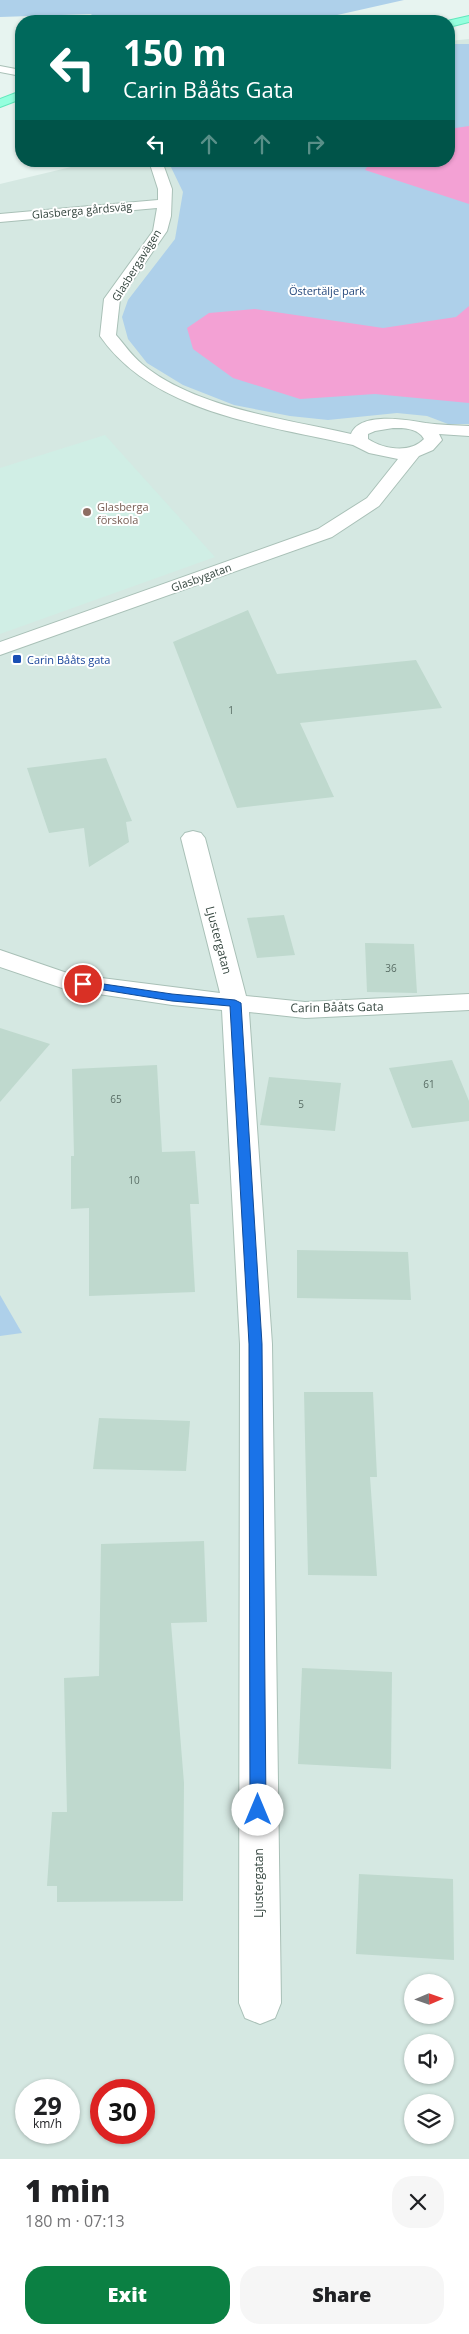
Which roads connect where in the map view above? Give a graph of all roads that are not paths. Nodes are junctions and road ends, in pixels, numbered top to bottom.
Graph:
1 (469, 19) edge
2 (455, 22) edge
3 (469, 23) edge
4 (455, 26) edge
5 (15, 98) edge
6 (0, 103) edge
7 (15, 110) edge
8 (0, 111) edge
9 (157, 167) edge
10 (165, 203) junction
11 (0, 218) edge
12 (296, 426) junction
13 (371, 426) junction
14 (469, 431) edge
15 (427, 436) junction
16 (469, 438) edge
17 (366, 445) junction
18 (414, 451) junction
19 (388, 483) junction
20 (0, 649) edge
21 (193, 838) dead end
22 (0, 958) edge
23 (469, 1002) edge
24 (235, 1003) junction
25 (260, 2003) dead end

1 - 2 main road
3 - 4 main road
5 - 6 main road
7 - 8 main road
9 - 10 street, Glasbergavägen
10 - 11 street, Glasberga gårdsväg
10 - 12 street, Glasbergavägen
12 - 13 street, Glasbergavägen
12 - 17 street, Glasbergavägen
13 - 15 street, Glasbergavägen
13 - 17 street
14 - 15 street
15 - 16 street
15 - 18 street
17 - 18 street, Glasbergavägen
17 - 19 street
18 - 19 street, Glasbygatan
19 - 20 street, Glasbygatan
21 - 24 street, Ljustergatan
22 - 24 street, Carin Bååts Gata
23 - 24 street, Carin Bååts Gata
24 - 25 street, Ljustergatan

